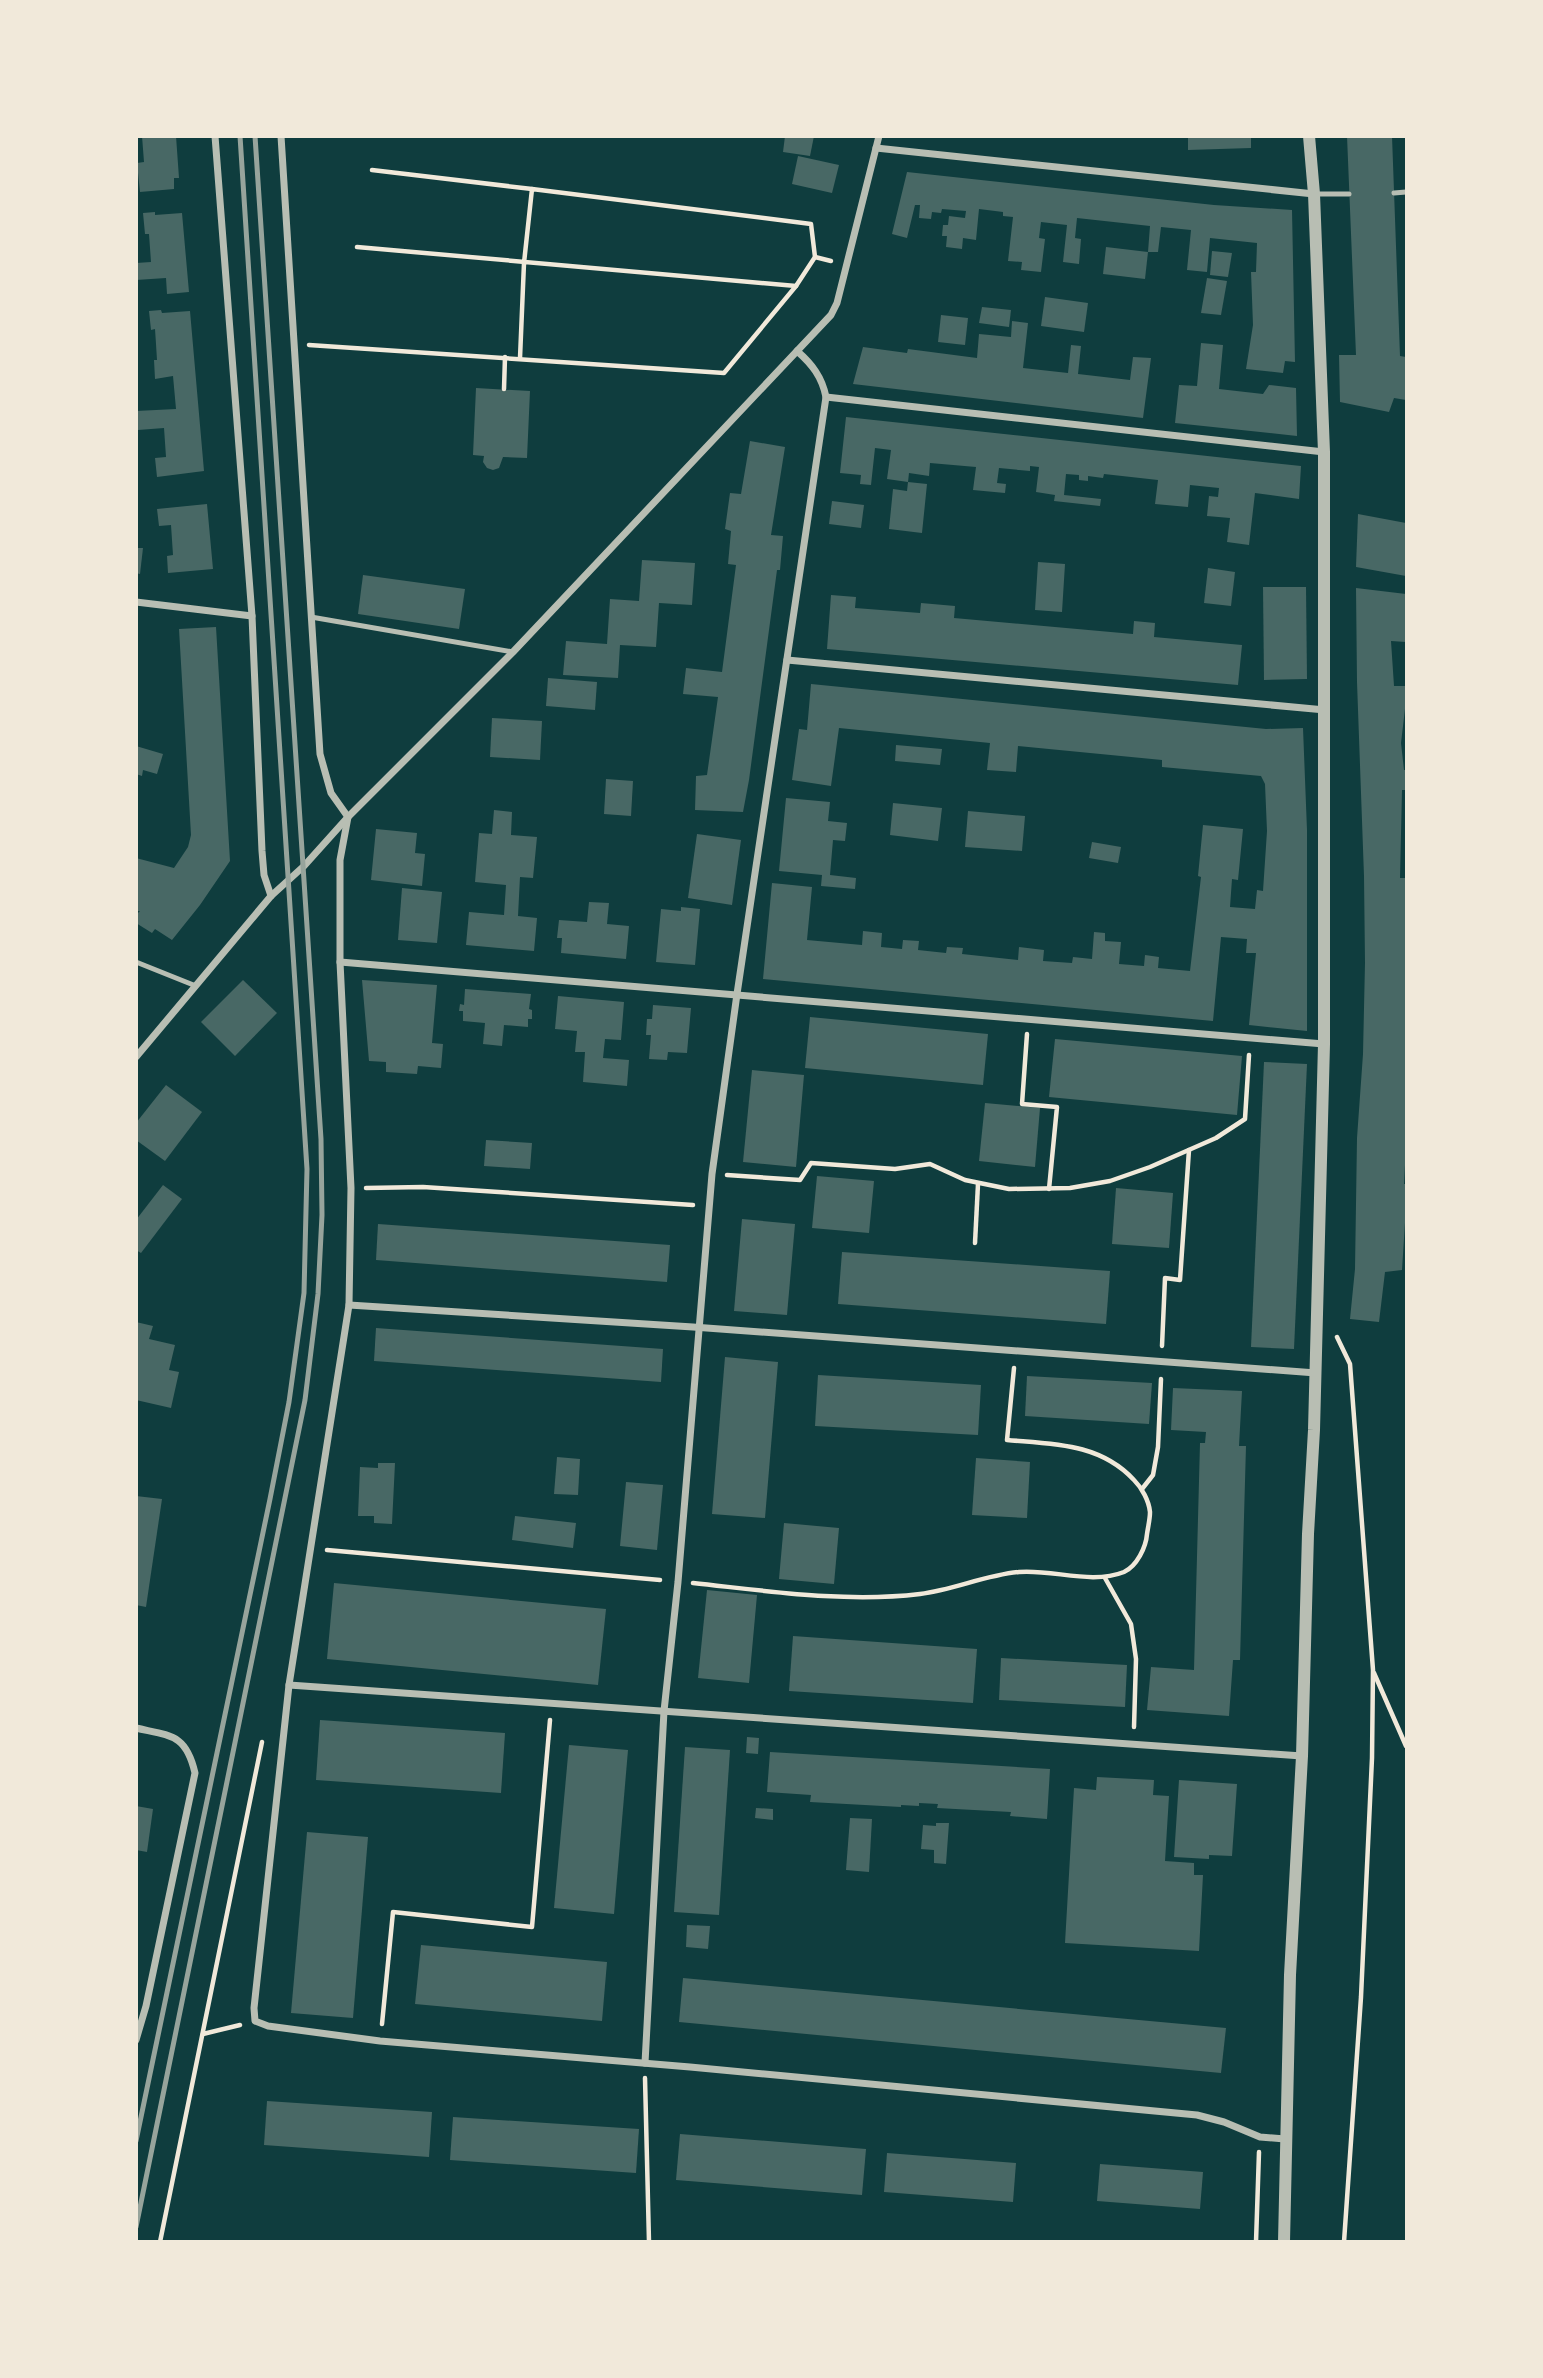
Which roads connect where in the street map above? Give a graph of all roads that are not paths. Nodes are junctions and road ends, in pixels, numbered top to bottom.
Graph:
1 (215, 136) edge
2 (281, 136) edge
3 (879, 136) edge
4 (1309, 136) edge
5 (876, 148) junction
6 (1406, 192) edge
7 (1394, 193) dead end
8 (1314, 194) junction
9 (1349, 194) dead end
10 (797, 351) junction
11 (826, 397) junction
12 (1324, 452) junction
13 (136, 601) edge
14 (252, 616) junction
15 (311, 617) junction
16 (513, 652) junction
17 (787, 660) junction
18 (1325, 710) junction
19 (348, 817) junction
20 (274, 893) junction
21 (136, 962) edge
22 (340, 962) junction
23 (196, 986) junction
24 (737, 994) junction
25 (1324, 1044) junction
26 (136, 1057) edge
27 (349, 1305) junction
28 (700, 1328) junction
29 (1316, 1373) junction
30 (289, 1685) junction
31 (664, 1711) junction
32 (136, 1728) edge
33 (1302, 1756) junction
34 (137, 2039) edge
35 (645, 2063) junction
36 (1285, 2139) junction
37 (1284, 2242) edge

1 - 14 street
2 - 15 street
3 - 5 street
4 - 8 street
5 - 8 street
5 - 10 street
6 - 7 lane
8 - 9 lane
8 - 12 street
10 - 11 street
10 - 16 street
11 - 12 street
11 - 17 street
12 - 18 street
13 - 14 street
14 - 20 street
15 - 16 lane
15 - 19 street
16 - 19 street
17 - 18 street
17 - 24 street
18 - 25 street
19 - 20 street
19 - 22 street
20 - 23 street
21 - 23 lane
22 - 24 street
22 - 27 street
23 - 26 street
24 - 25 street
24 - 28 street
25 - 29 street
27 - 28 street
27 - 30 street
28 - 29 street
28 - 31 street
29 - 33 street
30 - 31 street
30 - 35 street
31 - 33 street
31 - 35 street
32 - 34 street
33 - 36 street
35 - 36 street
36 - 37 street

